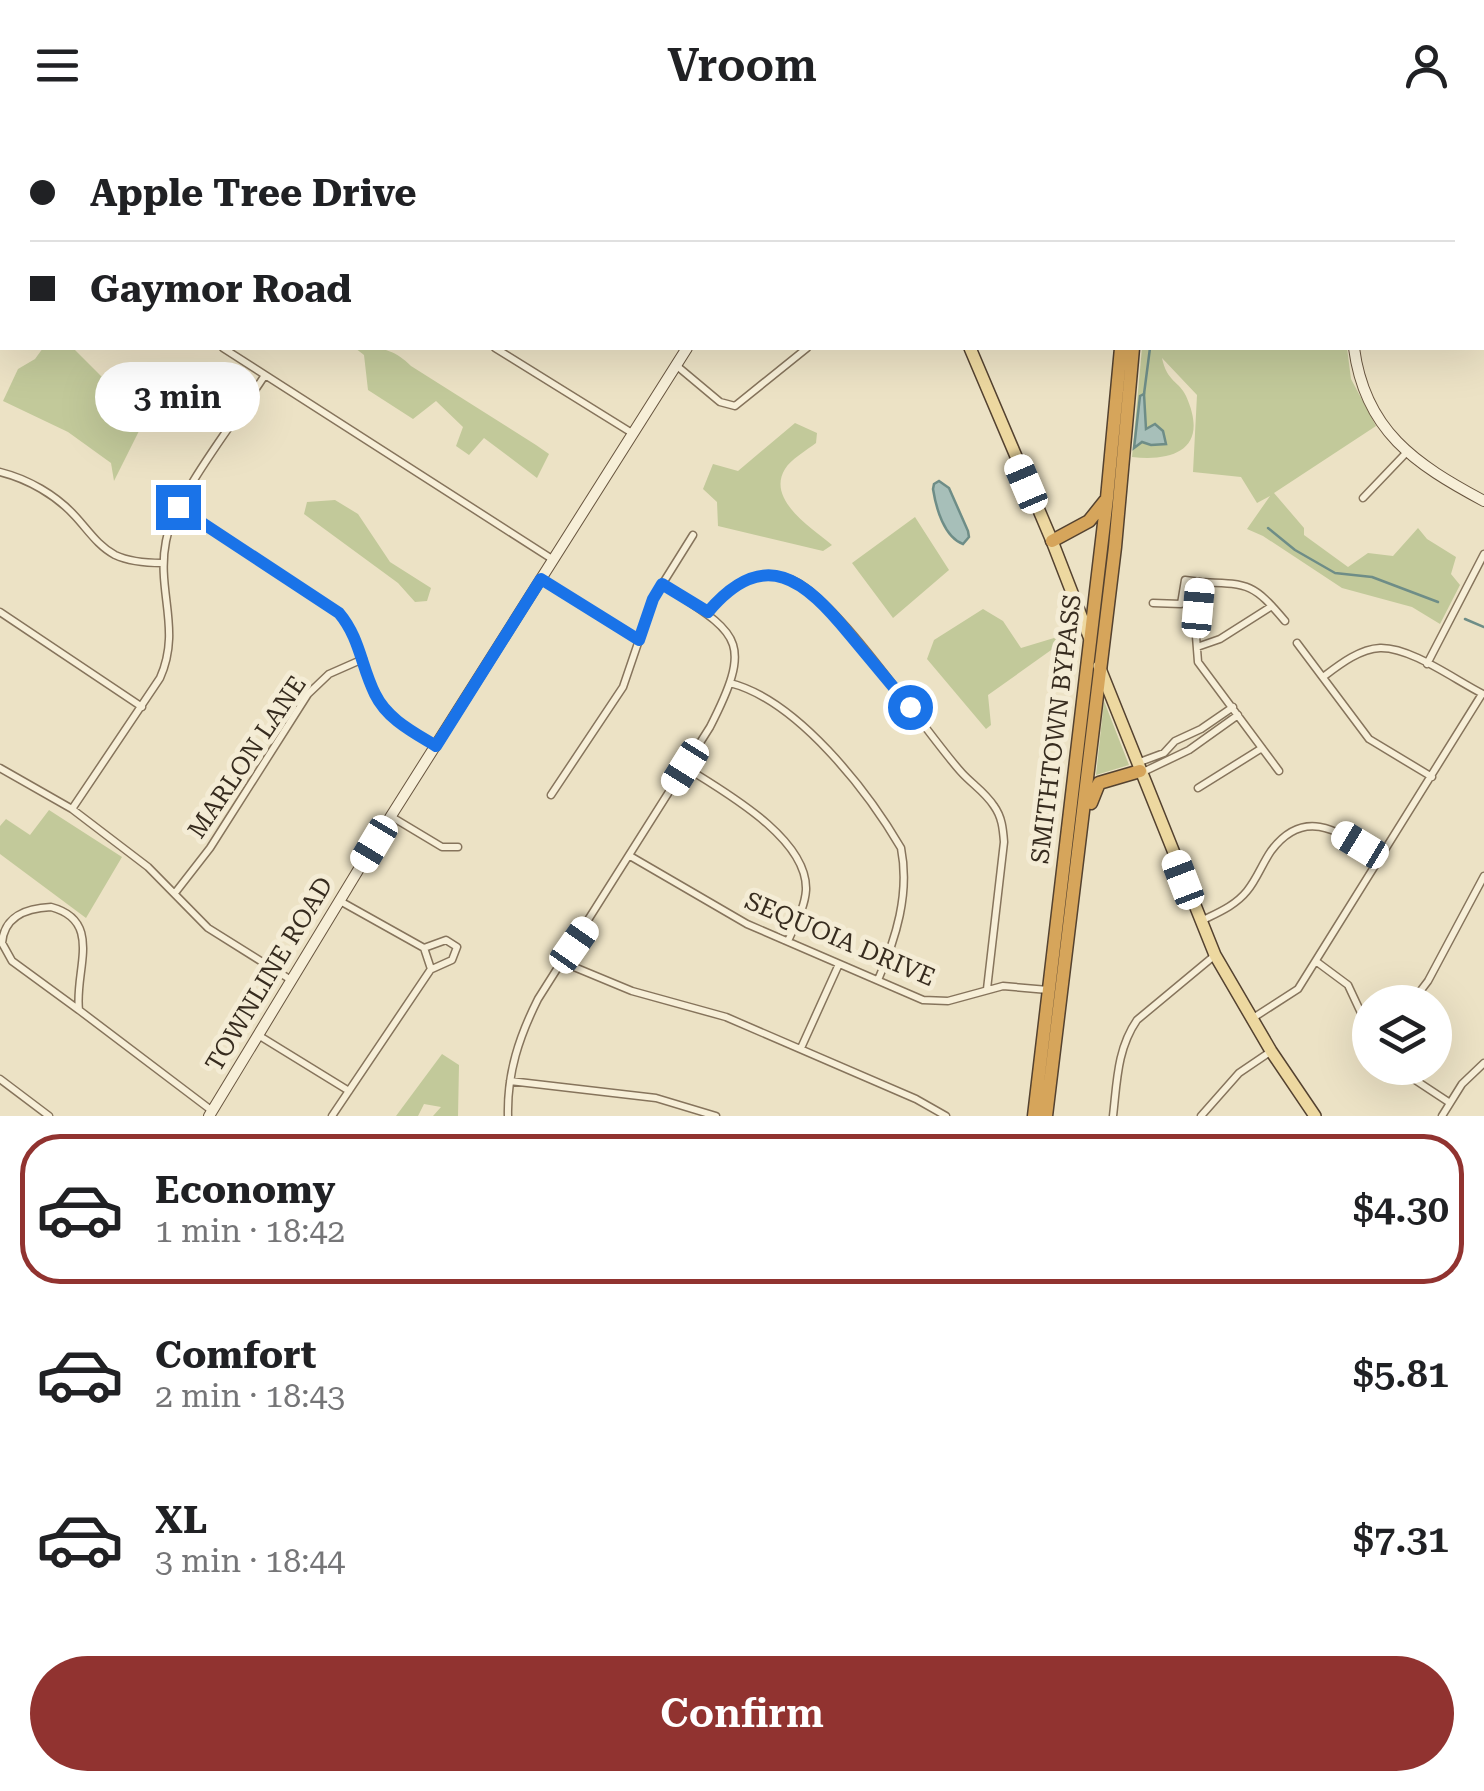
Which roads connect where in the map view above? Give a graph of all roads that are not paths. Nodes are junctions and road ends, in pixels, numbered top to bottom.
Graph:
1 (225, 350) edge
2 (497, 350) edge
3 (686, 350) edge
4 (805, 350) edge
5 (971, 350) edge
6 (1121, 350) edge
7 (1133, 350) edge
8 (1355, 350) edge
9 (676, 366) junction
10 (265, 374) junction
11 (633, 434) junction
12 (1406, 453) junction
13 (0, 472) edge
14 (1108, 498) junction
15 (1363, 498) dead end
16 (1484, 501) edge
17 (178, 507) junction
18 (692, 535) dead end
19 (1052, 541) junction
20 (1484, 554) edge
21 (552, 559) junction
22 (162, 563) junction
23 (541, 579) junction
24 (1201, 582) junction
25 (662, 584) junction
26 (1154, 603) dead end
27 (1272, 606) junction
28 (0, 612) edge
29 (708, 612) junction
30 (1285, 621) dead end
31 (1090, 638) junction
32 (639, 640) junction
33 (1297, 643) dead end
34 (1197, 647) junction
35 (364, 659) junction
36 (1427, 664) junction
37 (1100, 669) junction
38 (1322, 677) junction
39 (730, 683) junction
40 (1483, 694) edge
41 (142, 707) junction
42 (1233, 707) junction
43 (1238, 716) junction
44 (1190, 732) junction
45 (1197, 744) junction
46 (436, 746) junction
47 (1262, 748) junction
48 (685, 767) junction
49 (0, 768) edge
50 (1139, 769) junction
51 (1279, 771) dead end
52 (1432, 776) junction
53 (1198, 788) dead end
54 (551, 795) dead end
55 (72, 809) junction
56 (391, 816) junction
57 (458, 848) dead end
58 (1078, 848) junction
59 (630, 856) junction
60 (1380, 858) junction
61 (1484, 876) edge
62 (175, 893) junction
63 (339, 900) junction
64 (1199, 922) junction
65 (788, 940) junction
66 (424, 948) junction
67 (1215, 955) junction
68 (562, 962) junction
69 (1317, 962) junction
70 (839, 964) junction
71 (432, 969) junction
72 (291, 980) junction
73 (878, 980) junction
74 (1425, 985) edge
75 (987, 988) junction
76 (1049, 990) junction
77 (1352, 993) edge
78 (79, 1010) junction
79 (1253, 1018) junction
80 (258, 1035) junction
81 (801, 1048) junction
82 (1271, 1052) junction
83 (1484, 1062) edge
84 (0, 1079) edge
85 (510, 1080) junction
86 (1423, 1085) edge
87 (350, 1091) junction
88 (1450, 1103) junction
89 (211, 1114) edge
90 (48, 1116) edge
91 (332, 1116) edge
92 (508, 1116) edge
93 (716, 1116) edge
94 (946, 1116) edge
95 (1034, 1116) edge
96 (1046, 1116) edge
97 (1113, 1116) edge
98 (1201, 1116) edge
99 (1315, 1116) edge
100 (1442, 1116) edge

1 - 10 street
2 - 11 street
3 - 9 street, TOWNLINE ROAD
4 - 9 street
5 - 19 main road
6 - 14 highway, SMITHTOWN BYPASS
7 - 37 highway, SMITHTOWN BYPASS
8 - 12 street
9 - 11 street, TOWNLINE ROAD
10 - 17 street
10 - 21 street
11 - 21 street, TOWNLINE ROAD
12 - 15 street
12 - 16 street
13 - 22 street
14 - 19 highway
14 - 31 highway, SMITHTOWN BYPASS
17 - 22 street
17 - 35 street
18 - 25 street
19 - 31 main road
20 - 36 street
21 - 23 street, TOWNLINE ROAD
22 - 41 street
23 - 32 street
23 - 46 street, TOWNLINE ROAD
24 - 26 street
24 - 27 street
24 - 34 street
25 - 29 street
25 - 32 street
27 - 30 street
27 - 34 street
28 - 41 street
29 - 39 street
29 - 75 street
31 - 37 main road
31 - 76 highway, SMITHTOWN BYPASS
32 - 54 street
33 - 38 street
34 - 42 street
35 - 46 street
35 - 62 street, MARLON LANE
36 - 38 street
36 - 40 street
37 - 50 main road
37 - 58 highway, SMITHTOWN BYPASS
38 - 52 street
39 - 48 street
39 - 73 street
40 - 52 street
41 - 55 street
42 - 43 street
42 - 44 street
43 - 45 street
43 - 47 street
44 - 45 street
44 - 50 street
45 - 50 street
46 - 56 street, TOWNLINE ROAD
47 - 51 street
47 - 53 street
48 - 59 street
48 - 65 street
49 - 55 street
50 - 58 highway
50 - 64 main road
52 - 60 street
55 - 62 street
56 - 57 street
56 - 63 street, TOWNLINE ROAD
58 - 96 highway, SMITHTOWN BYPASS
59 - 65 street, SEQUOIA DRIVE
59 - 68 street
60 - 64 street
60 - 69 street
61 - 74 street
62 - 72 street
63 - 66 street
63 - 72 street, TOWNLINE ROAD
64 - 67 main road
65 - 70 street, SEQUOIA DRIVE
66 - 71 street
66 - 71 street
67 - 79 main road
67 - 97 street
68 - 81 street
68 - 85 street
69 - 77 street
69 - 79 street
70 - 73 street, SEQUOIA DRIVE
70 - 81 street
71 - 87 street
72 - 80 street, TOWNLINE ROAD
73 - 75 street, SEQUOIA DRIVE
75 - 76 street, SEQUOIA DRIVE
76 - 95 highway, SMITHTOWN BYPASS
78 - 78 street
78 - 89 street
79 - 82 main road
80 - 87 street
80 - 89 street, TOWNLINE ROAD
81 - 94 street
82 - 98 street
82 - 99 main road
83 - 88 street
84 - 90 street
85 - 92 street
85 - 93 street
86 - 88 street
87 - 91 street
88 - 100 street

